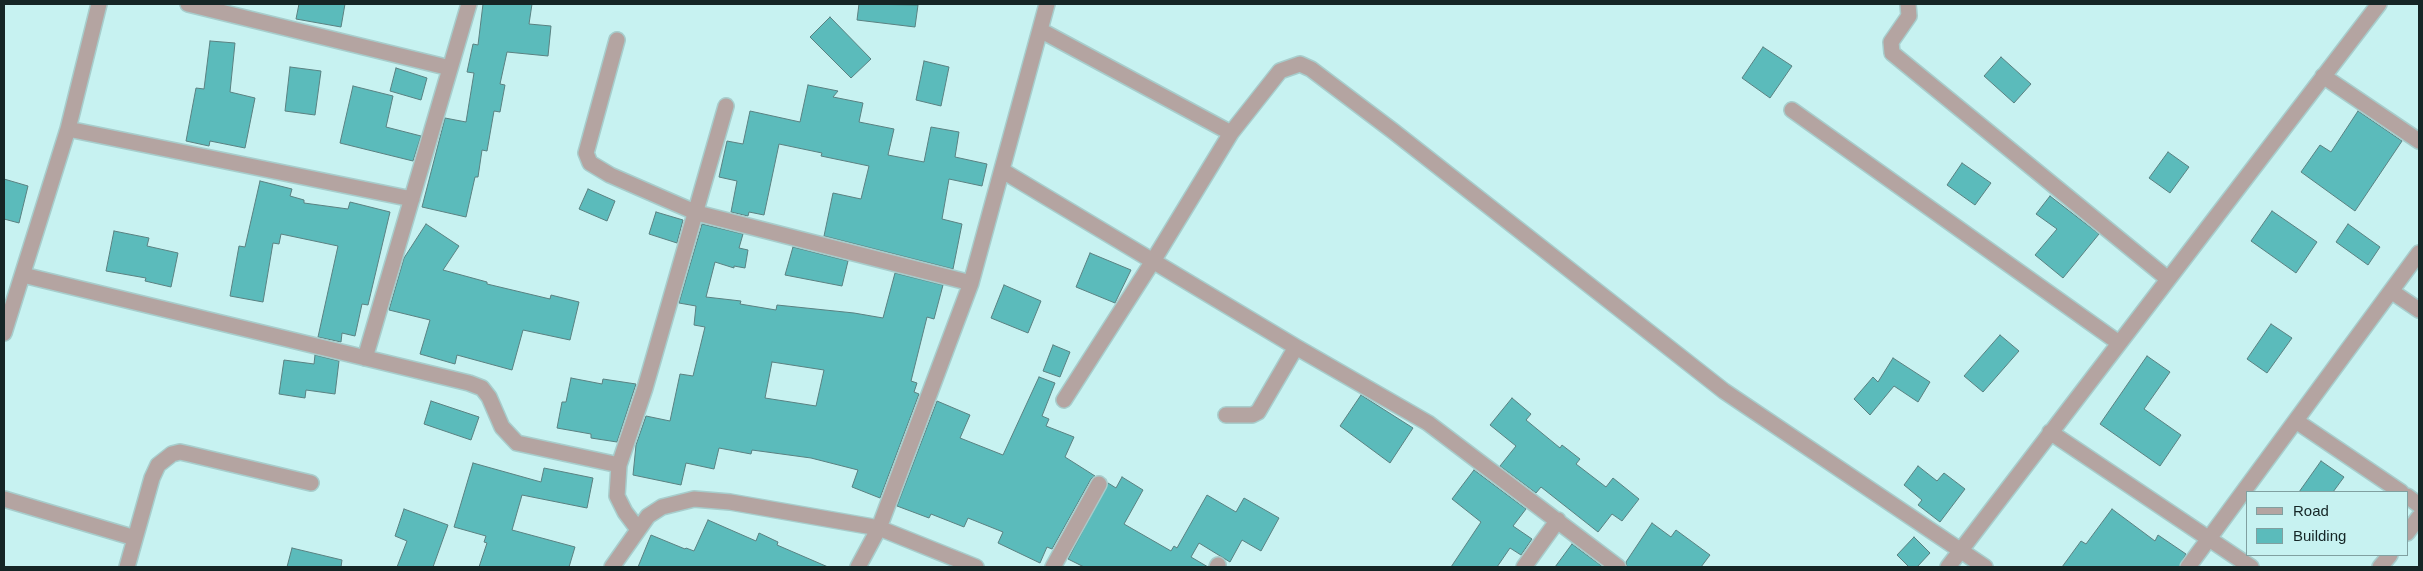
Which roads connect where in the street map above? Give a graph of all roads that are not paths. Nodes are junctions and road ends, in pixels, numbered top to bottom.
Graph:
1 (99, 4) edge
2 (188, 4) edge
3 (469, 4) edge
4 (1047, 4) edge
5 (1908, 4) edge
6 (2379, 4) edge
7 (1040, 30) junction
8 (617, 40) dead end
9 (450, 68) junction
10 (2323, 76) junction
11 (726, 106) dead end
12 (1792, 110) dead end
13 (68, 129) junction
14 (1231, 133) junction
15 (2419, 141) edge
16 (1002, 171) junction
17 (412, 199) junction
18 (697, 213) junction
19 (2419, 253) edge
20 (1153, 261) junction
21 (23, 275) junction
22 (2168, 279) junction
23 (971, 283) junction
24 (2391, 291) junction
25 (2419, 310) edge
26 (4, 333) edge
27 (2119, 343) junction
28 (1296, 347) junction
29 (365, 358) junction
30 (1064, 400) dead end
31 (1226, 415) dead end
32 (2296, 421) junction
33 (2050, 432) junction
34 (619, 465) junction
35 (311, 483) dead end
36 (1100, 484) dead end
37 (2399, 491) edge
38 (2408, 497) edge
39 (4, 499) edge
40 (2419, 505) edge
41 (2419, 517) edge
42 (1558, 520) junction
43 (637, 528) junction
44 (879, 528) junction
45 (2408, 532) edge
46 (136, 538) junction
47 (2208, 538) junction
48 (1961, 551) junction
49 (2389, 556) edge
50 (127, 567) edge
51 (612, 567) edge
52 (858, 567) edge
53 (976, 567) edge
54 (1053, 567) edge
55 (1524, 567) edge
56 (1618, 567) edge
57 (1948, 567) edge
58 (1985, 567) edge
59 (2188, 567) edge
60 (2251, 567) edge
61 (2380, 567) edge

1 - 13 street
2 - 9 street
3 - 9 street
4 - 7 street
5 - 22 street
6 - 10 street
7 - 14 street
7 - 16 street
8 - 18 street
9 - 17 street
10 - 15 street
10 - 22 street
11 - 18 street
12 - 27 street
13 - 17 street
13 - 21 street
14 - 20 street
14 - 48 street
16 - 20 street
16 - 23 street
17 - 29 street
18 - 23 street
18 - 34 street
19 - 24 street
20 - 28 street
20 - 30 street
21 - 26 street
21 - 29 street
22 - 27 street
23 - 44 street
24 - 25 street
24 - 32 street
27 - 33 street
28 - 31 street
28 - 42 street
29 - 34 street
32 - 37 street
32 - 47 street
33 - 47 street
33 - 48 street
34 - 43 street
35 - 46 street
36 - 54 street
38 - 40 street
39 - 46 street
41 - 45 street
42 - 55 street
42 - 56 street
43 - 44 street
43 - 51 street
44 - 52 street
44 - 53 street
46 - 50 street
47 - 59 street
47 - 60 street
48 - 57 street
48 - 58 street
49 - 61 street

